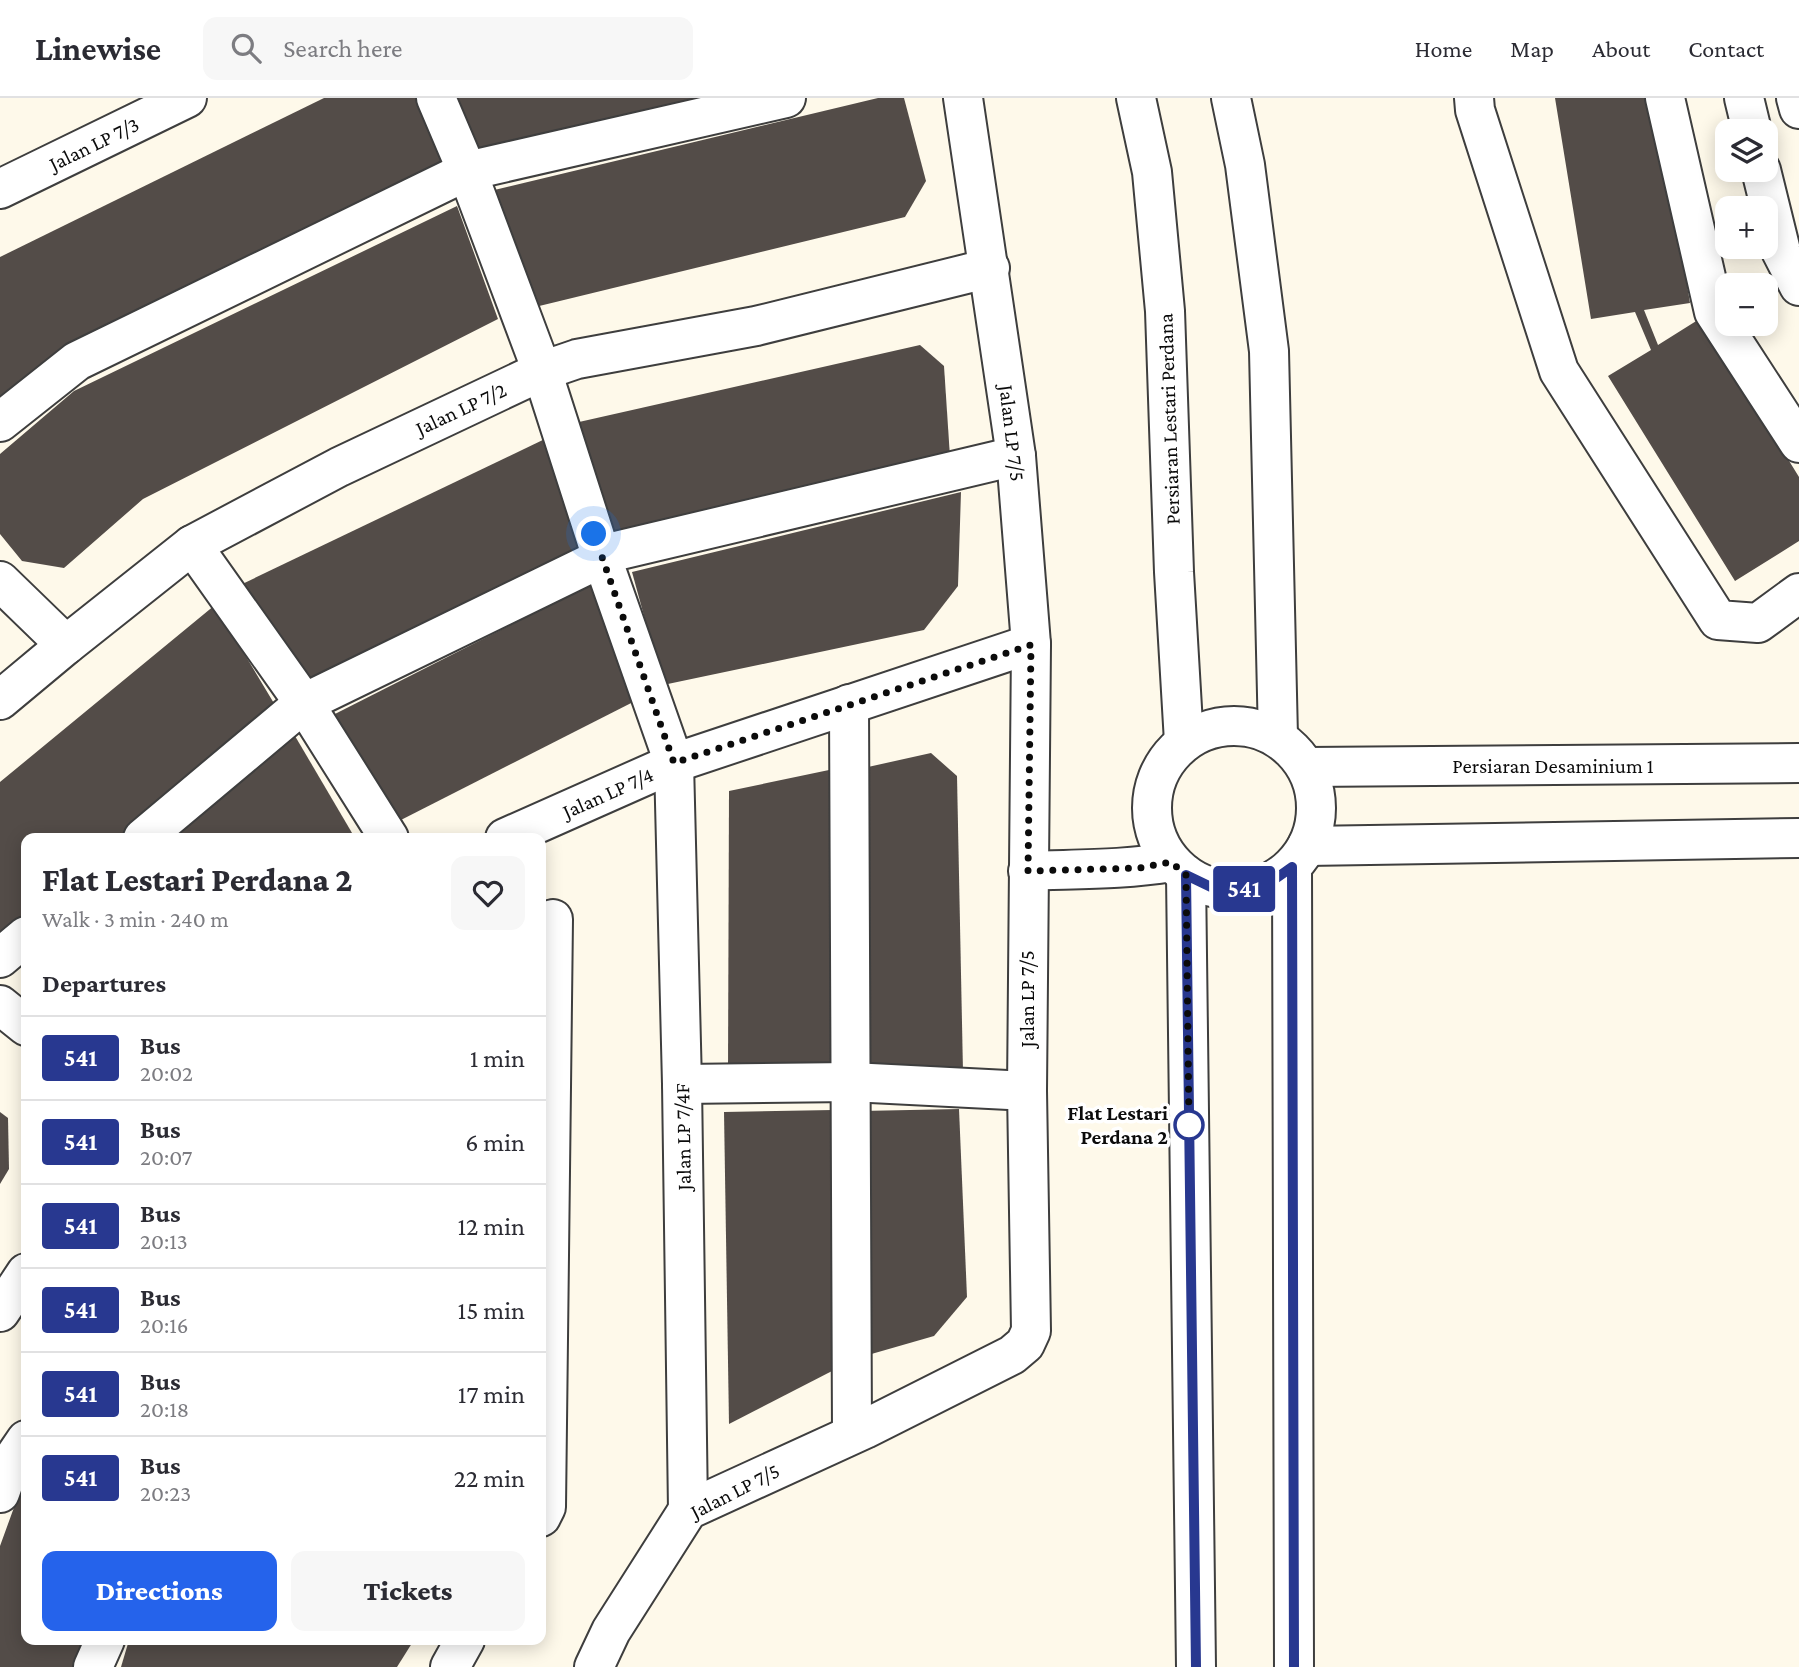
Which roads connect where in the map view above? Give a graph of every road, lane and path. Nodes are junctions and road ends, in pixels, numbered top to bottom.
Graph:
1 (187, 98) edge
2 (436, 98) edge
3 (786, 98) edge
4 (963, 98) edge
5 (1136, 98) edge
6 (1231, 98) edge
7 (1474, 98) edge
8 (1665, 98) edge
9 (1744, 98) edge
10 (1796, 98) edge
11 (1799, 108) edge
12 (1749, 119) edge
13 (467, 171) junction
14 (1765, 182) edge
15 (0, 189) edge
16 (989, 268) junction
17 (1799, 286) edge
18 (542, 371) junction
19 (0, 422) edge
20 (1799, 443) edge
21 (1016, 456) junction
22 (192, 545) junction
23 (602, 558) junction
24 (0, 581) edge
25 (1799, 593) edge
26 (66, 645) junction
27 (1031, 645) junction
28 (0, 701) edge
29 (304, 703) junction
30 (849, 704) junction
31 (1278, 737) junction
32 (1184, 743) junction
33 (674, 763) junction
34 (1799, 763) edge
35 (1307, 767) junction
36 (149, 833) edge
37 (386, 833) edge
38 (516, 833) edge
39 (1799, 838) edge
40 (1300, 857) junction
41 (1178, 868) junction
42 (1028, 871) junction
43 (546, 923) edge
44 (21, 940) edge
45 (0, 958) edge
46 (0, 1005) edge
47 (21, 1022) edge
48 (546, 1082) edge
49 (851, 1082) junction
50 (682, 1084) junction
51 (1027, 1091) junction
52 (21, 1280) edge
53 (546, 1306) edge
54 (0, 1312) edge
55 (852, 1434) junction
56 (21, 1447) edge
57 (0, 1493) edge
58 (546, 1509) edge
59 (688, 1510) junction
60 (103, 1645) edge
61 (462, 1645) edge
62 (93, 1667) edge
63 (450, 1667) edge
64 (594, 1667) edge
65 (1196, 1667) edge
66 (1294, 1667) edge

1 - 15 street, Jalan LP 7/3
2 - 13 street, Jalan LP 7/4F
3 - 13 street
4 - 16 street, Jalan LP 7/5
5 - 32 street, Persiaran Lestari Perdana
6 - 31 street
7 - 25 street
8 - 20 street
9 - 12 street
10 - 11 street
13 - 18 street, Jalan LP 7/4F
13 - 19 street
14 - 17 street
16 - 18 street, Jalan LP 7/2
16 - 21 street, Jalan LP 7/5
18 - 22 street, Jalan LP 7/2
18 - 23 street, Jalan LP 7/4F
21 - 23 street
21 - 27 street, Jalan LP 7/5
22 - 26 street, Jalan LP 7/2
22 - 29 street
23 - 29 street
23 - 33 street, Jalan LP 7/4F
24 - 26 street
26 - 28 street, Jalan LP 7/2
27 - 30 street, Jalan LP 7/4
27 - 42 street, Jalan LP 7/5
29 - 36 street
29 - 37 street
30 - 33 street, Jalan LP 7/4
30 - 49 street
31 - 32 street
31 - 35 street
32 - 41 street
33 - 38 street, Jalan LP 7/4
33 - 50 street, Jalan LP 7/4F
34 - 35 street, Persiaran Desaminium 1
35 - 40 street
39 - 40 street
40 - 41 street
40 - 66 street
41 - 42 street
41 - 65 street
42 - 51 street, Jalan LP 7/5
43 - 48 street
44 - 45 street
46 - 47 street
49 - 50 street
49 - 51 street
49 - 55 street
50 - 59 street, Jalan LP 7/4F
51 - 55 street, Jalan LP 7/5
52 - 54 street
53 - 58 street
55 - 59 street, Jalan LP 7/5
56 - 57 street
59 - 64 street, Jalan LP 7/5
60 - 62 street
61 - 63 street

